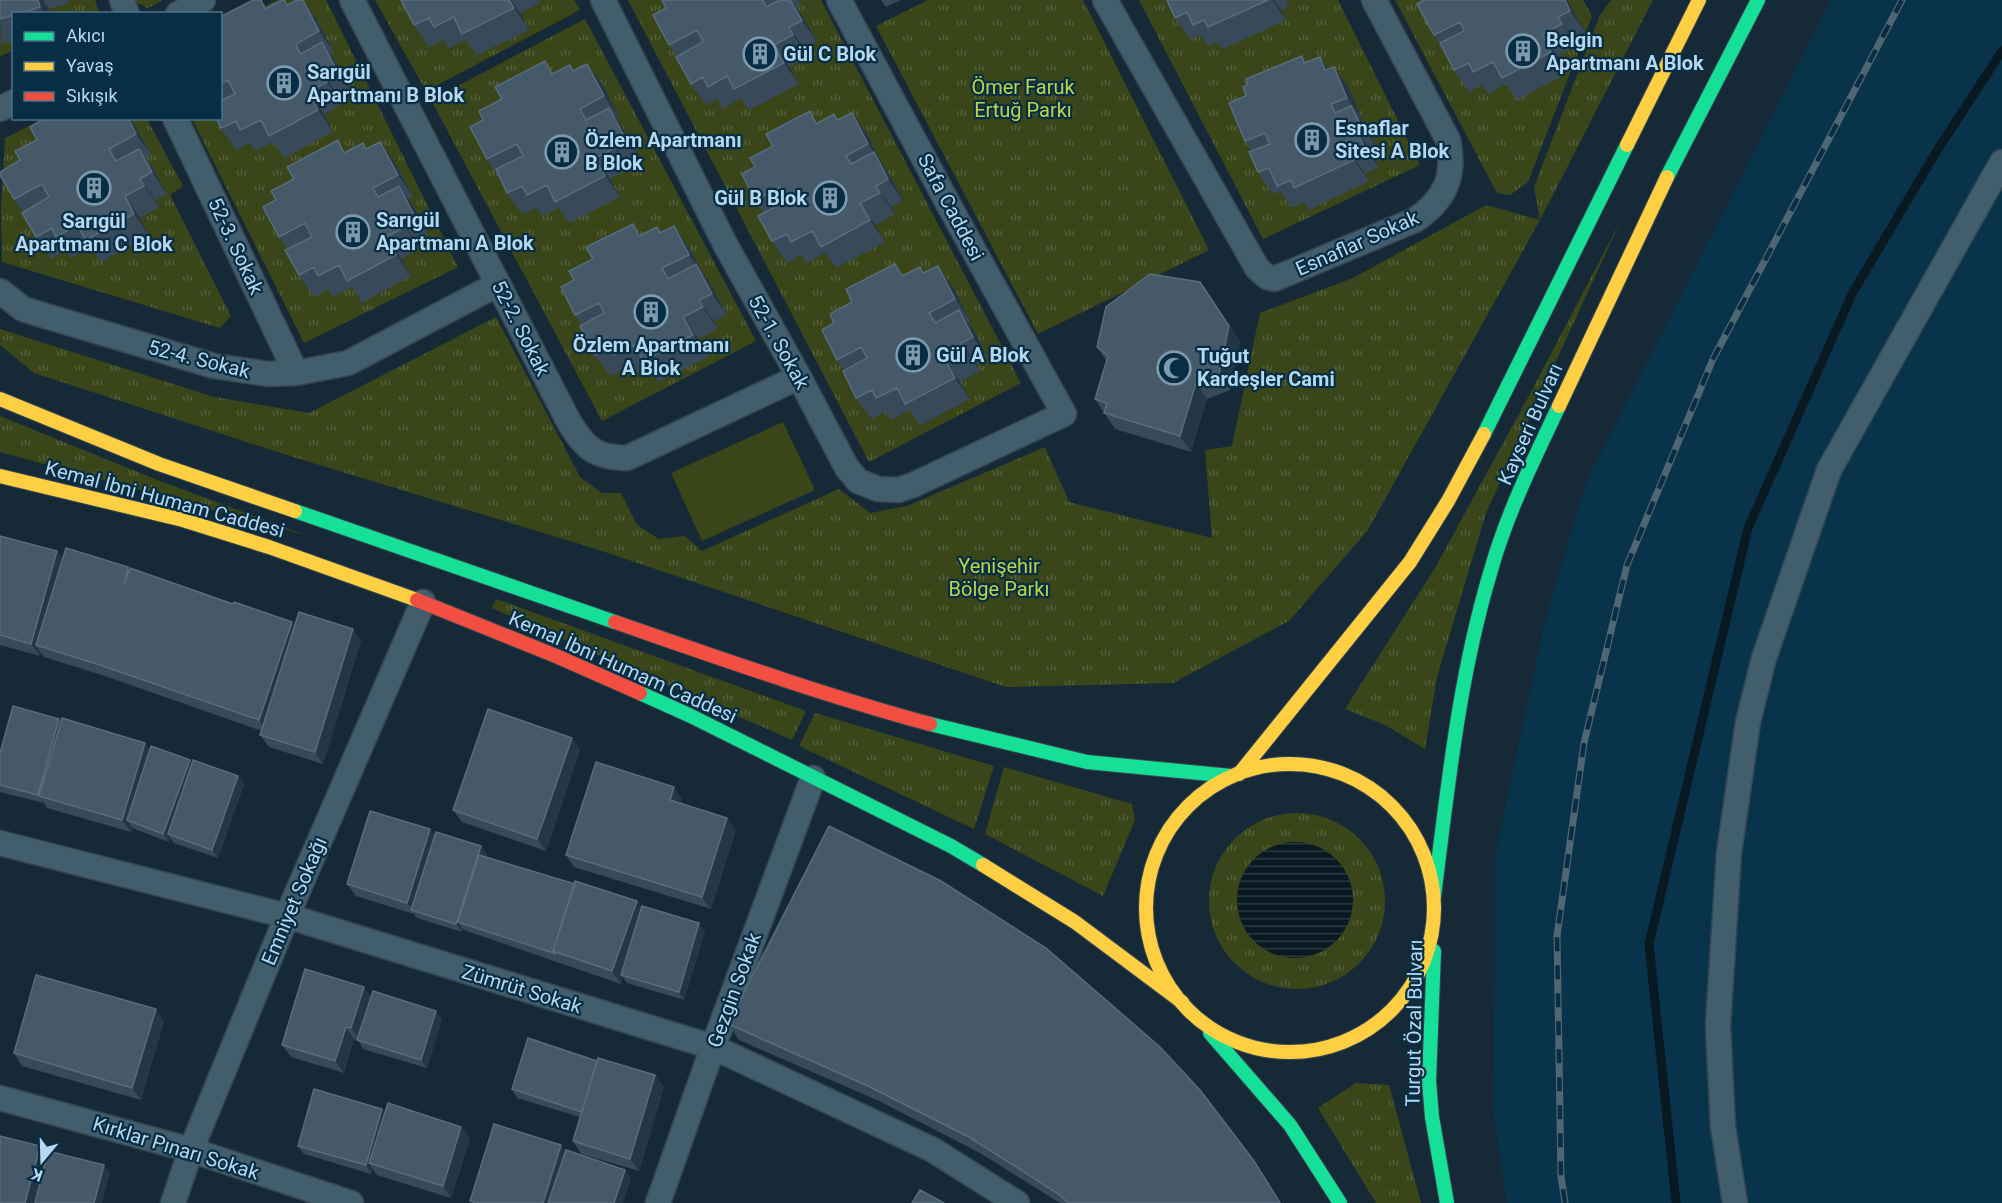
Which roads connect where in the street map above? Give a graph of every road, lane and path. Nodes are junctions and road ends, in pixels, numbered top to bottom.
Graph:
1 (203, 0) edge
2 (351, 0) edge
3 (603, 0) edge
4 (840, 0) edge
5 (1105, 0) edge
6 (1374, 0) edge
7 (1699, 0) edge
8 (1758, 0) edge
9 (182, 12) edge
10 (176, 120) edge
11 (2002, 162) edge
12 (498, 284) junction
13 (0, 291) edge
14 (296, 373) junction
15 (799, 377) junction
16 (0, 399) edge
17 (1064, 414) joint
18 (0, 476) edge
19 (423, 602) junction
20 (1235, 775) junction
21 (813, 778) junction
22 (0, 843) edge
23 (1434, 896) junction
24 (1435, 914) junction
25 (287, 916) junction
26 (1182, 1002) junction
27 (1193, 1014) junction
28 (713, 1047) junction
29 (0, 1098) edge
30 (191, 1150) junction
31 (173, 1203) edge
32 (351, 1203) edge
33 (658, 1203) edge
34 (1017, 1203) edge
35 (1340, 1203) edge
36 (1447, 1203) edge
37 (1735, 1203) edge

1 - 9 street
2 - 12 street, 52-2. Sokak
3 - 15 street, 52-1. Sokak
4 - 17 street, Safa Caddesi
5 - 6 street, Esnaflar Sokak
7 - 20 main road, Kayseri Bulvarı
8 - 23 main road, Kayseri Bulvarı
10 - 14 street, 52-3. Sokak
11 - 37 street
12 - 14 street, 52-4. Sokak
12 - 15 street, 52-2. Sokak
13 - 14 street, 52-4. Sokak
15 - 17 street, 52-1. Sokak
16 - 20 main road, Kemal İbni Humam Caddesi
18 - 19 main road, Kemal İbni Humam Caddesi
19 - 21 main road, Kemal İbni Humam Caddesi
19 - 25 street, Emniyet Sokağı
20 - 23 main road
20 - 26 main road
21 - 26 main road, Kemal İbni Humam Caddesi
21 - 28 street, Gezgin Sokak
22 - 25 street, Zümrüt Sokak
23 - 24 main road
24 - 27 main road
24 - 36 main road, Turgut Özal Bulvarı
25 - 28 street, Zümrüt Sokak
25 - 30 street, Emniyet Sokağı
26 - 27 main road
27 - 35 main road
28 - 33 street, Gezgin Sokak
28 - 34 street, Zümrüt Sokak
29 - 30 street, Kırklar Pınarı Sokak
30 - 31 street, Emniyet Sokağı
30 - 32 street, Kırklar Pınarı Sokak

